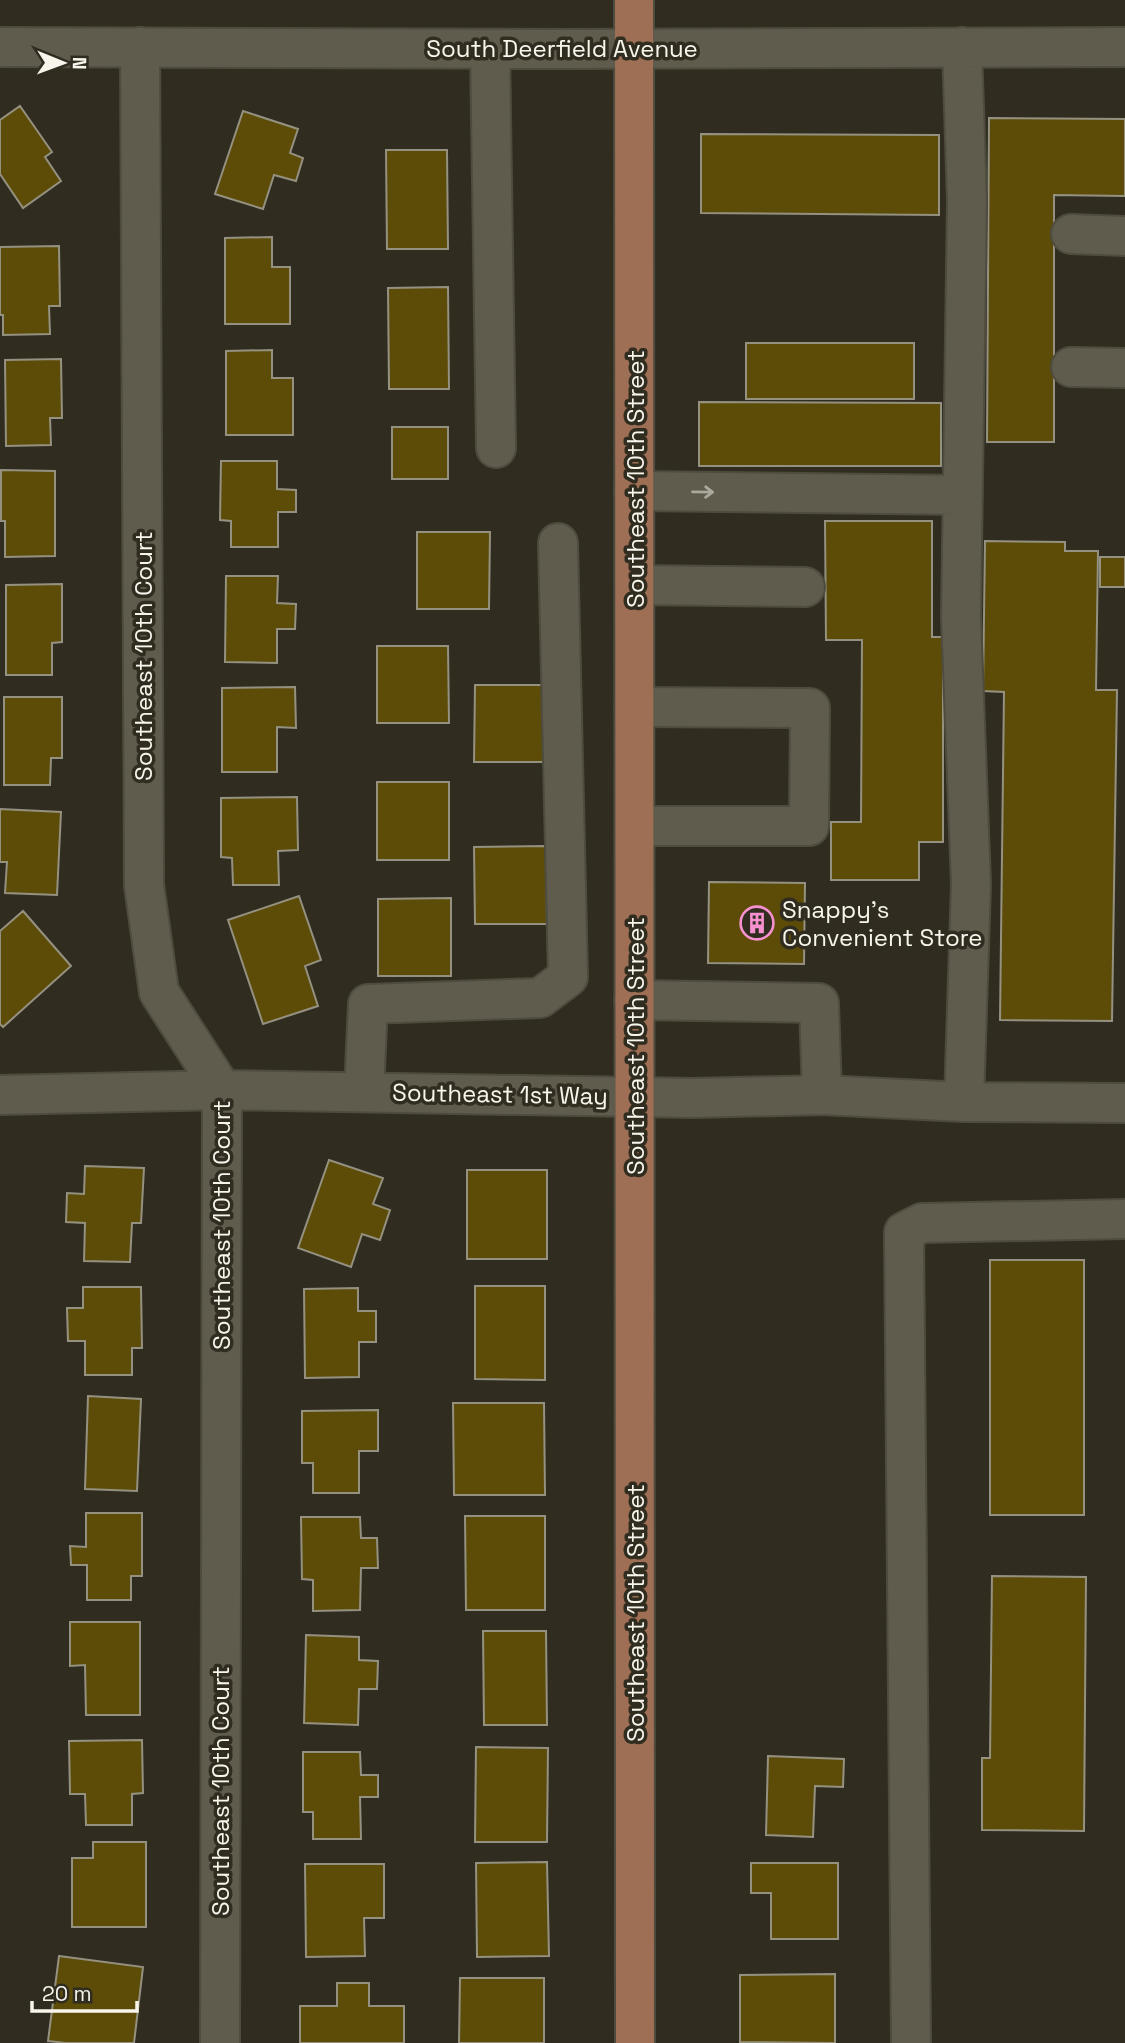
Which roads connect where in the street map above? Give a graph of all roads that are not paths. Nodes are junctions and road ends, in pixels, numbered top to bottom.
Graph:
1 (634, 0) edge
2 (0, 47) edge
3 (140, 47) junction
4 (962, 47) junction
5 (1125, 47) edge
6 (635, 48) junction
7 (490, 49) junction
8 (1071, 234) dead end
9 (1125, 236) edge
10 (1071, 368) dead end
11 (1125, 368) edge
12 (496, 448) dead end
13 (634, 491) junction
14 (963, 495) junction
15 (558, 543) dead end
16 (635, 585) junction
17 (805, 587) dead end
18 (635, 707) junction
19 (635, 826) junction
20 (634, 1000) junction
21 (222, 1090) junction
22 (364, 1092) junction
23 (0, 1095) edge
24 (822, 1095) junction
25 (635, 1097) junction
26 (964, 1102) junction
27 (1125, 1103) edge
28 (1125, 1219) edge
29 (220, 2043) edge
30 (635, 2043) edge
31 (911, 2043) edge

1 - 6 main road, Southeast 10th Street
2 - 3 street, South Deerfield Avenue
3 - 7 street, South Deerfield Avenue
3 - 21 street, Southeast 10th Court
4 - 5 street, South Deerfield Avenue
4 - 6 street, South Deerfield Avenue
4 - 14 street
6 - 7 street, South Deerfield Avenue
6 - 13 main road, Southeast 10th Street
7 - 12 street
8 - 9 street
10 - 11 street
13 -> 14 street
13 - 16 main road, Southeast 10th Street
14 - 26 street
15 - 22 street
16 - 17 street
16 - 18 main road, Southeast 10th Street
18 - 19 main road, Southeast 10th Street
18 - 19 street
19 - 20 main road, Southeast 10th Street
20 - 24 street
20 - 25 main road, Southeast 10th Street
21 - 22 street, Southeast 1st Way
21 - 23 street, Southeast 1st Way
21 - 29 street, Southeast 10th Court
22 - 25 street, Southeast 1st Way
24 - 25 street, Southeast 1st Way
24 - 26 street, Southeast 1st Way
25 - 30 main road, Southeast 10th Street
26 - 27 street, Southeast 1st Way
28 - 31 street

